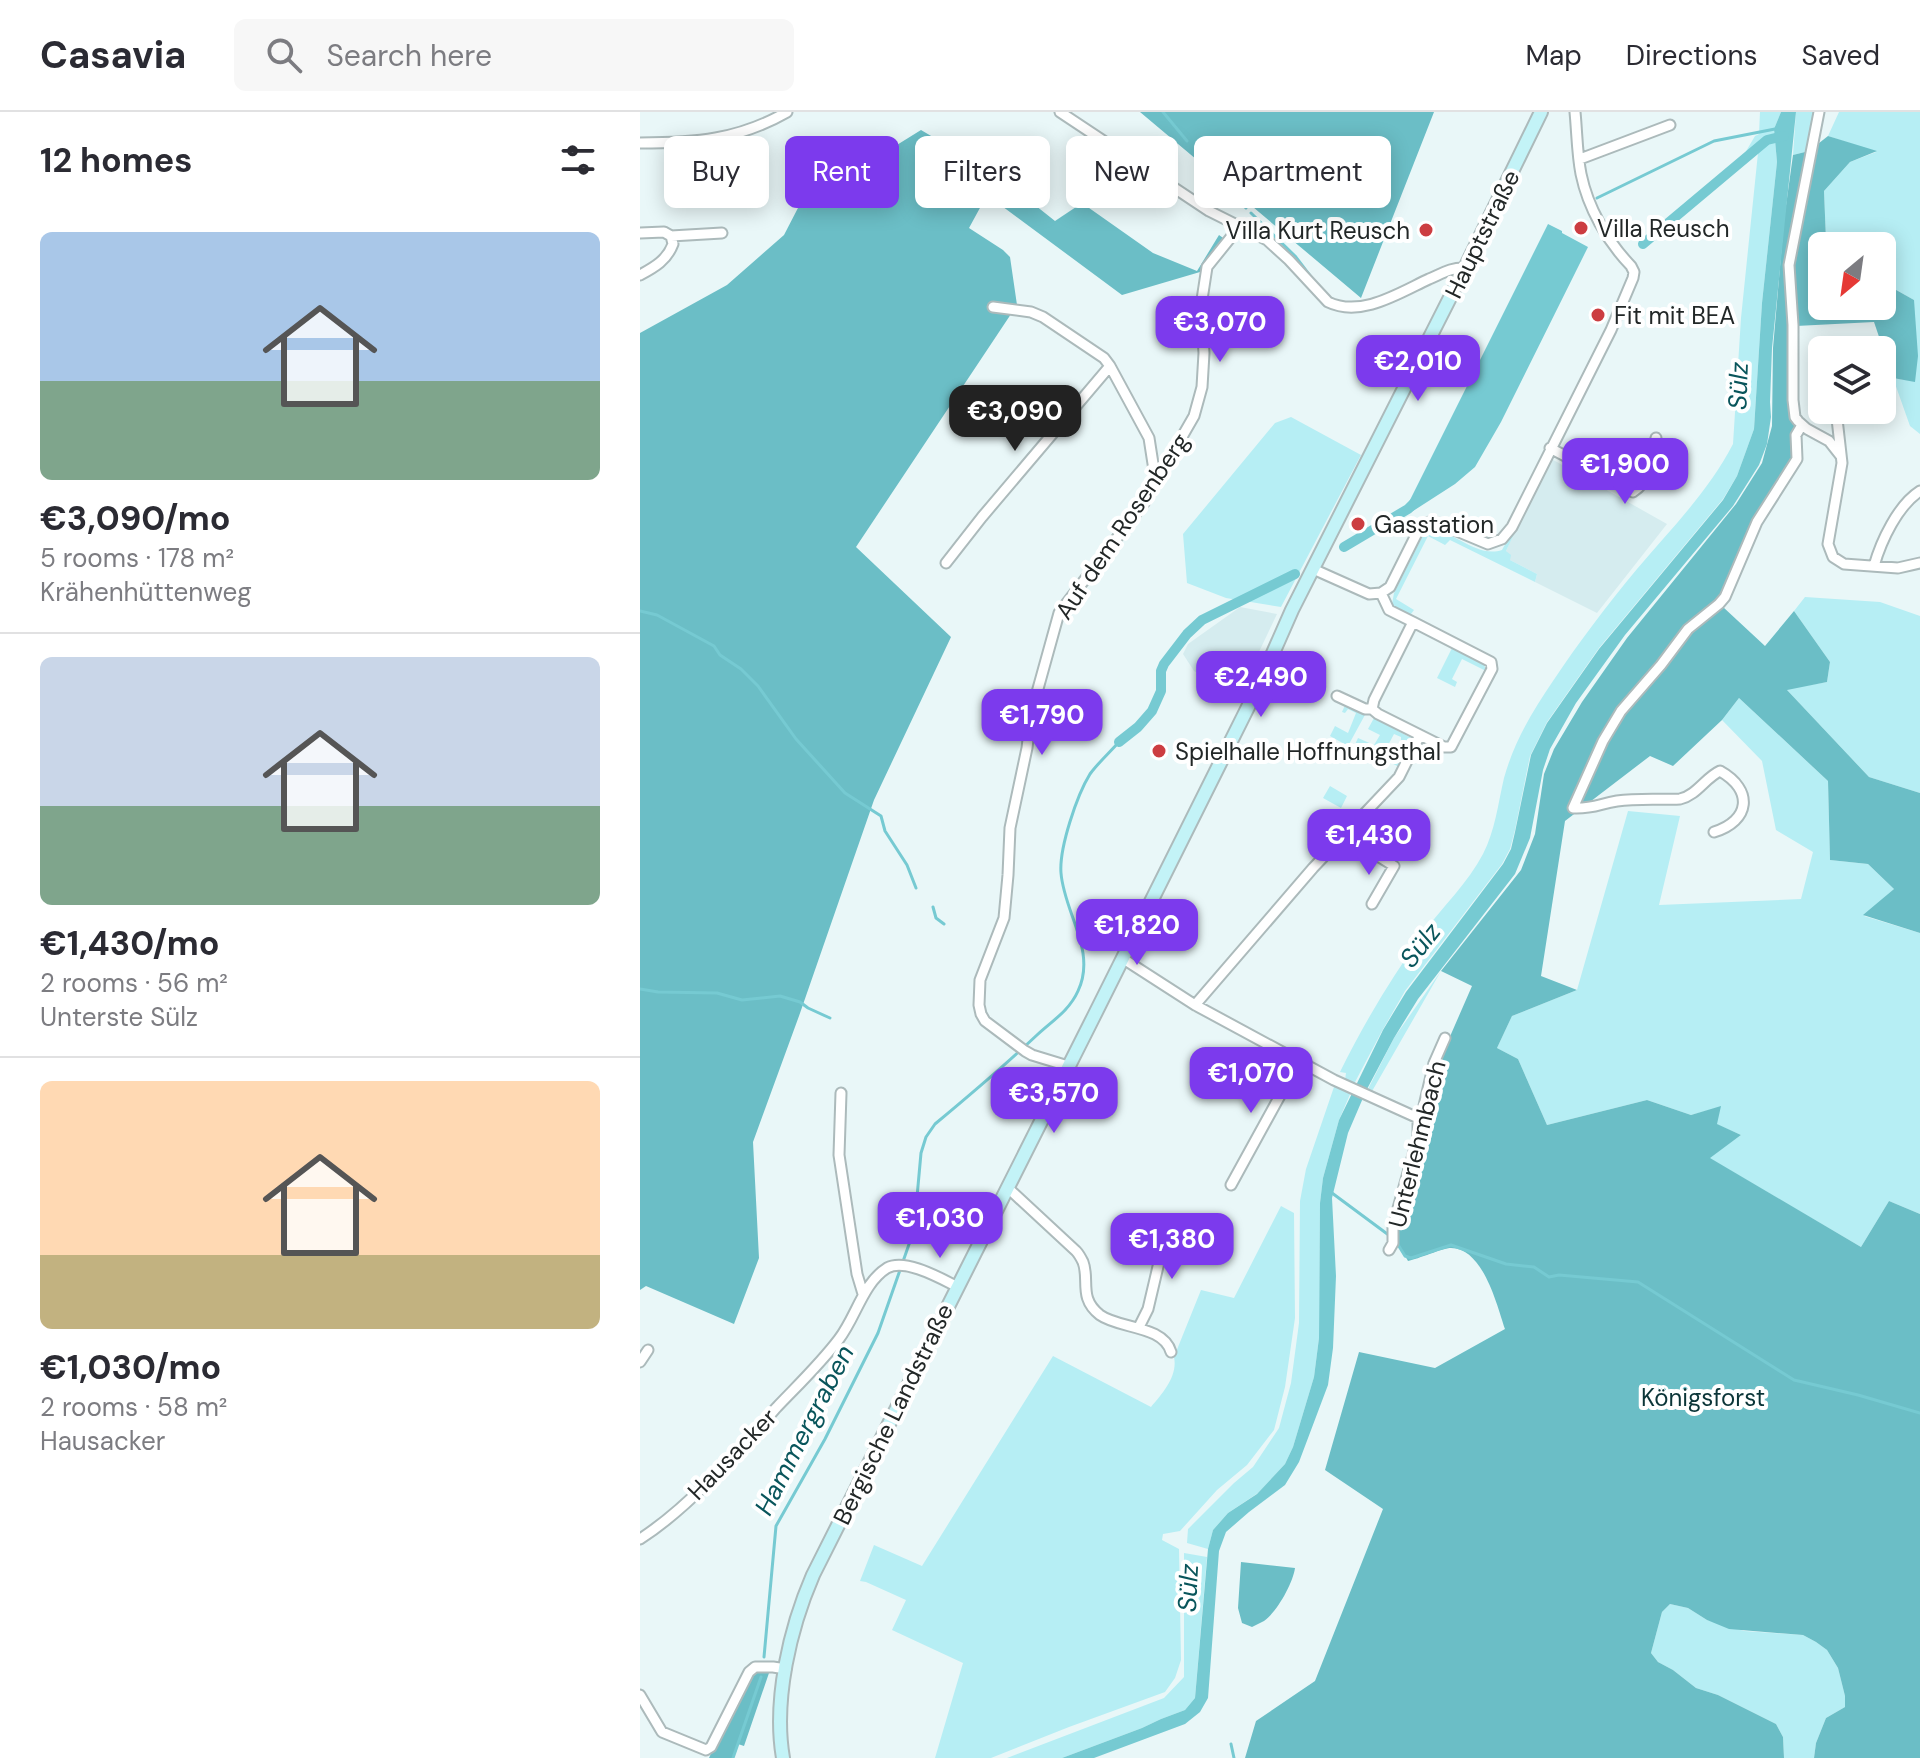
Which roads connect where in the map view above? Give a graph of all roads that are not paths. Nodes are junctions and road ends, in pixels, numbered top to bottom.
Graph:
1 (787, 112) edge
2 (1060, 112) edge
3 (1541, 112) edge
4 (1575, 112) edge
5 (1819, 112) edge
6 (1670, 125) dead end
7 (640, 143) edge
8 (1580, 159) junction
9 (1240, 226) junction
10 (640, 233) edge
11 (722, 233) dead end
12 (671, 236) junction
13 (1465, 268) junction
14 (640, 275) edge
15 (993, 307) dead end
16 (1110, 366) junction
17 (1837, 424) edge
18 (1802, 425) junction
19 (1656, 438) dead end
20 (1550, 448) junction
21 (1840, 455) junction
22 (1156, 483) junction
23 (1920, 491) edge
24 (946, 563) dead end
25 (1920, 563) edge
26 (1874, 566) junction
27 (1313, 569) junction
28 (1381, 593) junction
29 (1413, 622) junction
30 (1337, 696) dead end
31 (1372, 709) junction
32 (1420, 735) junction
33 (1714, 832) dead end
34 (1344, 835) junction
35 (1372, 904) dead end
36 (1122, 958) junction
37 (1195, 1005) junction
38 (1445, 1038) dead end
39 (1299, 1061) junction
40 (1068, 1066) junction
41 (841, 1093) dead end
42 (1418, 1118) junction
43 (1231, 1185) dead end
44 (1008, 1188) junction
45 (1193, 1221) dead end
46 (1186, 1233) junction
47 (1212, 1248) dead end
48 (1389, 1250) dead end
49 (956, 1286) junction
50 (863, 1294) junction
51 (1139, 1327) junction
52 (648, 1350) dead end
53 (1171, 1352) dead end
54 (640, 1362) edge
55 (640, 1539) edge
56 (786, 1669) junction
57 (640, 1695) edge
58 (783, 1758) edge

1 - 7 street
2 - 9 street
3 - 13 main road, Hauptstraße
4 - 8 street
5 - 18 street
6 - 8 street
8 - 20 street
9 - 13 street
9 - 22 street, Auf dem Rosenberg
10 - 12 street
11 - 12 street
12 - 14 street
13 - 27 main road, Hauptstraße
15 - 16 street
16 - 22 street
16 - 24 street
17 - 21 street
18 - 21 street
18 - 33 street
19 - 20 street
20 - 28 street
21 - 26 street
22 - 40 street, Auf dem Rosenberg
23 - 26 street
25 - 26 street
27 - 28 street
27 - 36 main road, Bergische Landstraße
28 - 29 street
29 - 31 street
29 - 32 street
30 - 31 street
31 - 32 street
32 - 34 street
34 - 35 street
34 - 37 street
36 - 37 street
36 - 40 main road, Bergische Landstraße
37 - 39 street
38 - 42 street, Unterlehmbach
39 - 42 street
39 - 43 street
40 - 44 main road, Bergische Landstraße
41 - 50 street
42 - 48 street, Unterlehmbach
44 - 49 main road, Bergische Landstraße
44 - 51 street
45 - 46 street
46 - 47 street
46 - 51 street
49 - 50 street, Hausacker
49 - 56 main road, Bergische Landstraße
50 - 55 street, Hausacker
51 - 53 street
52 - 54 street
56 - 57 street
56 - 58 main road, Bergische Landstraße

